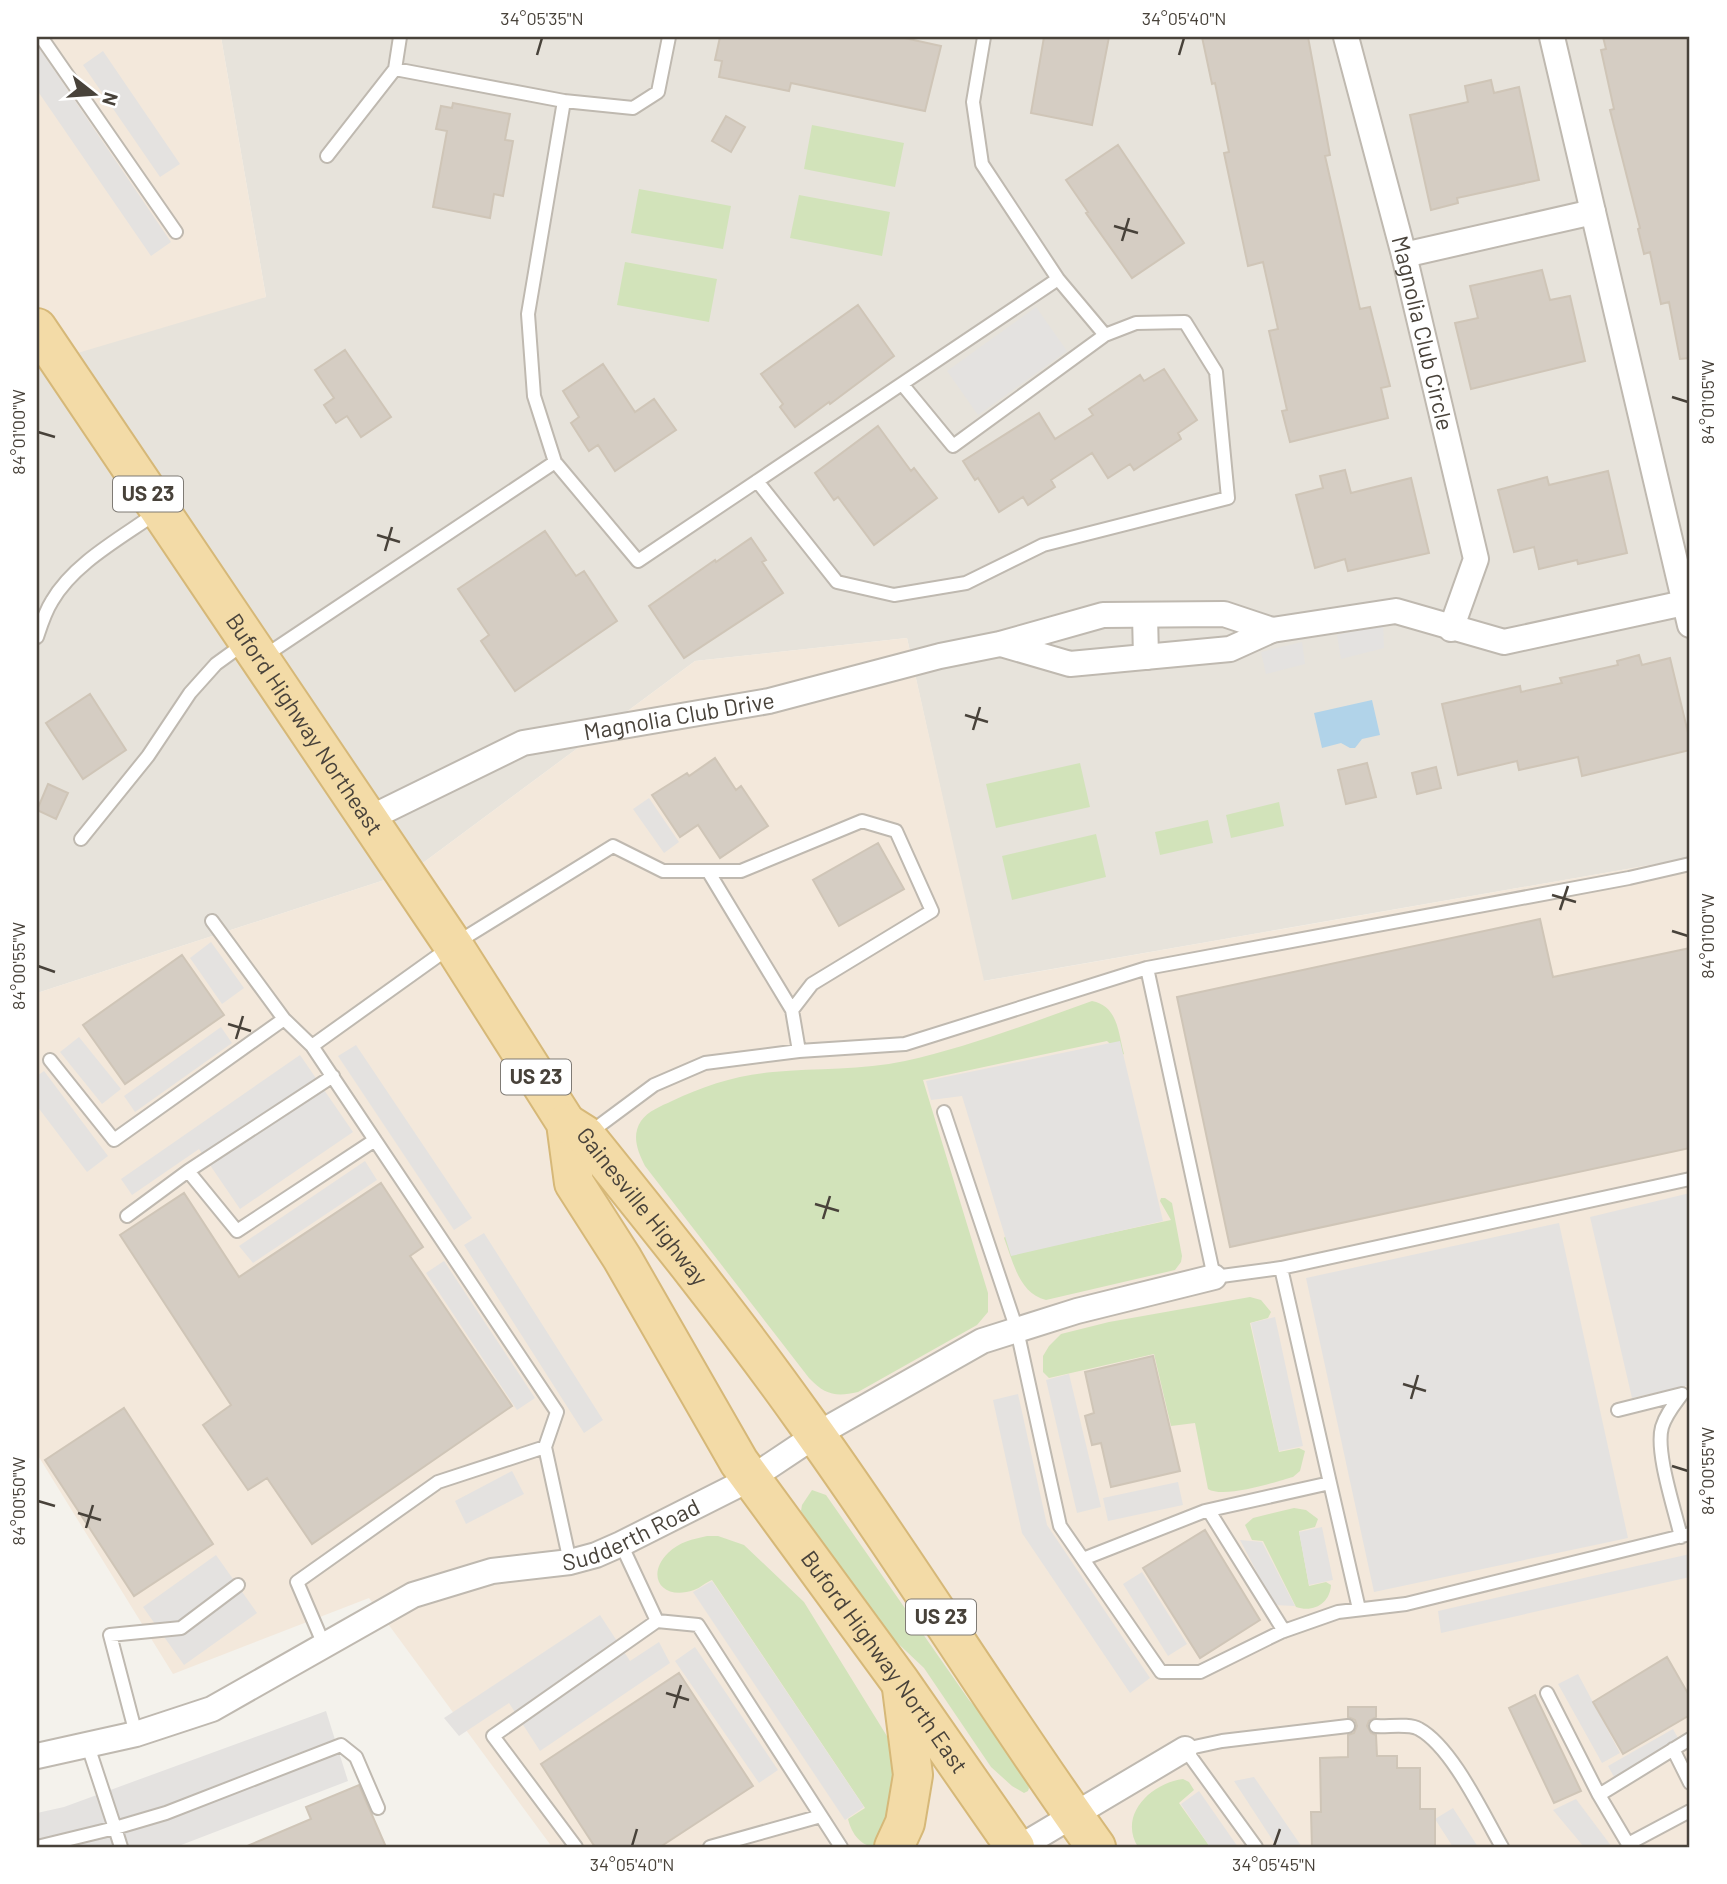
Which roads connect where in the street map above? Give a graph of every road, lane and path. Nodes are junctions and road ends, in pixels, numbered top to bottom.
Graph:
1 (41, 37) edge
2 (400, 37) edge
3 (669, 37) edge
4 (985, 37) edge
5 (1346, 37) edge
6 (1552, 37) edge
7 (395, 69) junction
8 (564, 101) junction
9 (327, 156) dead end
10 (1593, 212) junction
11 (176, 232) dead end
12 (1404, 256) junction
13 (1058, 279) junction
14 (37, 328) edge
15 (1105, 335) junction
16 (902, 384) junction
17 (555, 462) junction
18 (757, 481) junction
19 (159, 510) junction
20 (1687, 614) edge
21 (1145, 615) junction
22 (1451, 629) junction
23 (1272, 630) junction
24 (37, 637) edge
25 (1000, 644) junction
26 (254, 650) junction
27 (1146, 657) junction
28 (368, 819) junction
29 (81, 839) dead end
30 (1690, 864) edge
31 (708, 872) junction
32 (212, 921) dead end
33 (453, 945) junction
34 (1147, 968) junction
35 (792, 1010) junction
36 (284, 1019) junction
37 (312, 1046) junction
38 (799, 1051) junction
39 (50, 1060) dead end
40 (333, 1076) junction
41 (944, 1112) dead end
42 (576, 1129) junction
43 (375, 1140) junction
44 (188, 1171) junction
45 (1690, 1179) edge
46 (127, 1216) dead end
47 (1281, 1268) junction
48 (1214, 1277) junction
49 (1017, 1330) junction
50 (1686, 1393) edge
51 (1618, 1410) dead end
52 (810, 1427) junction
53 (545, 1447) junction
54 (750, 1479) junction
55 (1330, 1483) junction
56 (1209, 1511) junction
57 (1686, 1536) edge
58 (621, 1544) junction
59 (1083, 1559) junction
60 (570, 1562) junction
61 (238, 1585) dead end
62 (1359, 1609) junction
63 (657, 1621) junction
64 (1284, 1630) junction
65 (324, 1646) junction
66 (901, 1683) junction
67 (1547, 1693) dead end
68 (1348, 1726) dead end
69 (1376, 1726) dead end
70 (136, 1734) junction
71 (1690, 1739) edge
72 (88, 1746) junction
73 (1185, 1749) junction
74 (1673, 1749) junction
75 (38, 1752) edge
76 (1690, 1783) edge
77 (1599, 1795) junction
78 (378, 1808) dead end
79 (1690, 1811) edge
80 (821, 1816) junction
81 (1074, 1816) junction
82 (115, 1828) junction
83 (1629, 1846) edge
84 (37, 1847) edge
85 (121, 1847) edge
86 (576, 1847) edge
87 (710, 1847) edge
88 (841, 1847) edge
89 (894, 1847) edge
90 (1015, 1847) edge
91 (1020, 1847) edge
92 (1096, 1847) edge
93 (1256, 1847) edge
94 (1502, 1847) edge

1 - 11 lane
2 - 7 lane
3 - 8 lane
4 - 13 lane
5 - 12 street, Magnolia Club Circle
6 - 10 street
7 - 8 lane
7 - 9 lane
8 - 17 lane
10 - 12 street
10 - 20 street
12 - 22 street, Magnolia Club Circle
13 - 15 lane
13 - 16 lane
14 - 19 main road, Buford Highway Northeast / US 23
15 - 16 lane
15 - 18 lane
16 - 18 lane
17 - 18 lane
17 - 26 lane
19 - 24 lane
19 - 26 main road, Buford Highway Northeast / US 23
20 - 22 street, Magnolia Club Drive
21 - 23 street, Magnolia Club Drive
21 - 25 street, Magnolia Club Drive
21 - 27 street
22 - 23 street, Magnolia Club Drive
23 - 27 street, Magnolia Club Drive
25 - 27 street, Magnolia Club Drive
25 - 28 street, Magnolia Club Drive
26 - 28 main road, Buford Highway Northeast / US 23
26 - 29 lane
28 - 33 main road, Buford Highway Northeast / US 23
30 - 34 lane
31 - 33 lane
31 - 35 lane
31 - 35 lane
32 - 36 lane
33 - 37 lane
33 - 42 main road, Buford Highway Northeast / US 23
34 - 38 lane
34 - 48 lane
35 - 38 lane
36 - 37 lane
36 - 39 lane
37 - 40 lane
38 - 42 lane
40 - 43 lane
40 - 44 lane
41 - 49 lane
42 - 52 main road, Gainesville Highway / US 23
42 - 54 main road, Gainesville Highway / US 23
43 - 44 lane
43 - 53 lane
44 - 46 lane
45 - 47 lane
47 - 48 lane
47 - 55 lane
48 - 49 street, Sudderth Road
49 - 52 street, Sudderth Road
49 - 59 lane
50 - 51 lane
50 - 57 lane
52 - 54 street, Sudderth Road
52 - 81 main road, US 23
53 - 60 lane
53 - 65 lane
54 - 58 street, Sudderth Road
54 - 66 main road, Buford Highway North East / US 23
55 - 56 lane
55 - 62 lane
56 - 59 lane
56 - 64 lane
57 - 62 lane
58 - 60 street, Sudderth Road
58 - 63 lane
59 - 64 lane
60 - 65 street, Sudderth Road
61 - 70 lane
62 - 64 lane
63 - 80 lane
63 - 86 lane
65 - 70 street, Sudderth Road
66 - 89 main road
66 - 90 main road, Buford Highway North East / US 23
67 - 77 lane
68 - 73 lane
69 - 94 lane
70 - 72 street, Sudderth Road
71 - 74 lane
72 - 75 street, Sudderth Road
72 - 82 lane
73 - 81 street
73 - 93 lane
74 - 76 lane
74 - 77 lane
77 - 83 lane
78 - 82 lane
79 - 83 lane
80 - 87 lane
80 - 88 lane
81 - 91 street
81 - 92 main road, US 23
82 - 84 lane
82 - 85 lane

